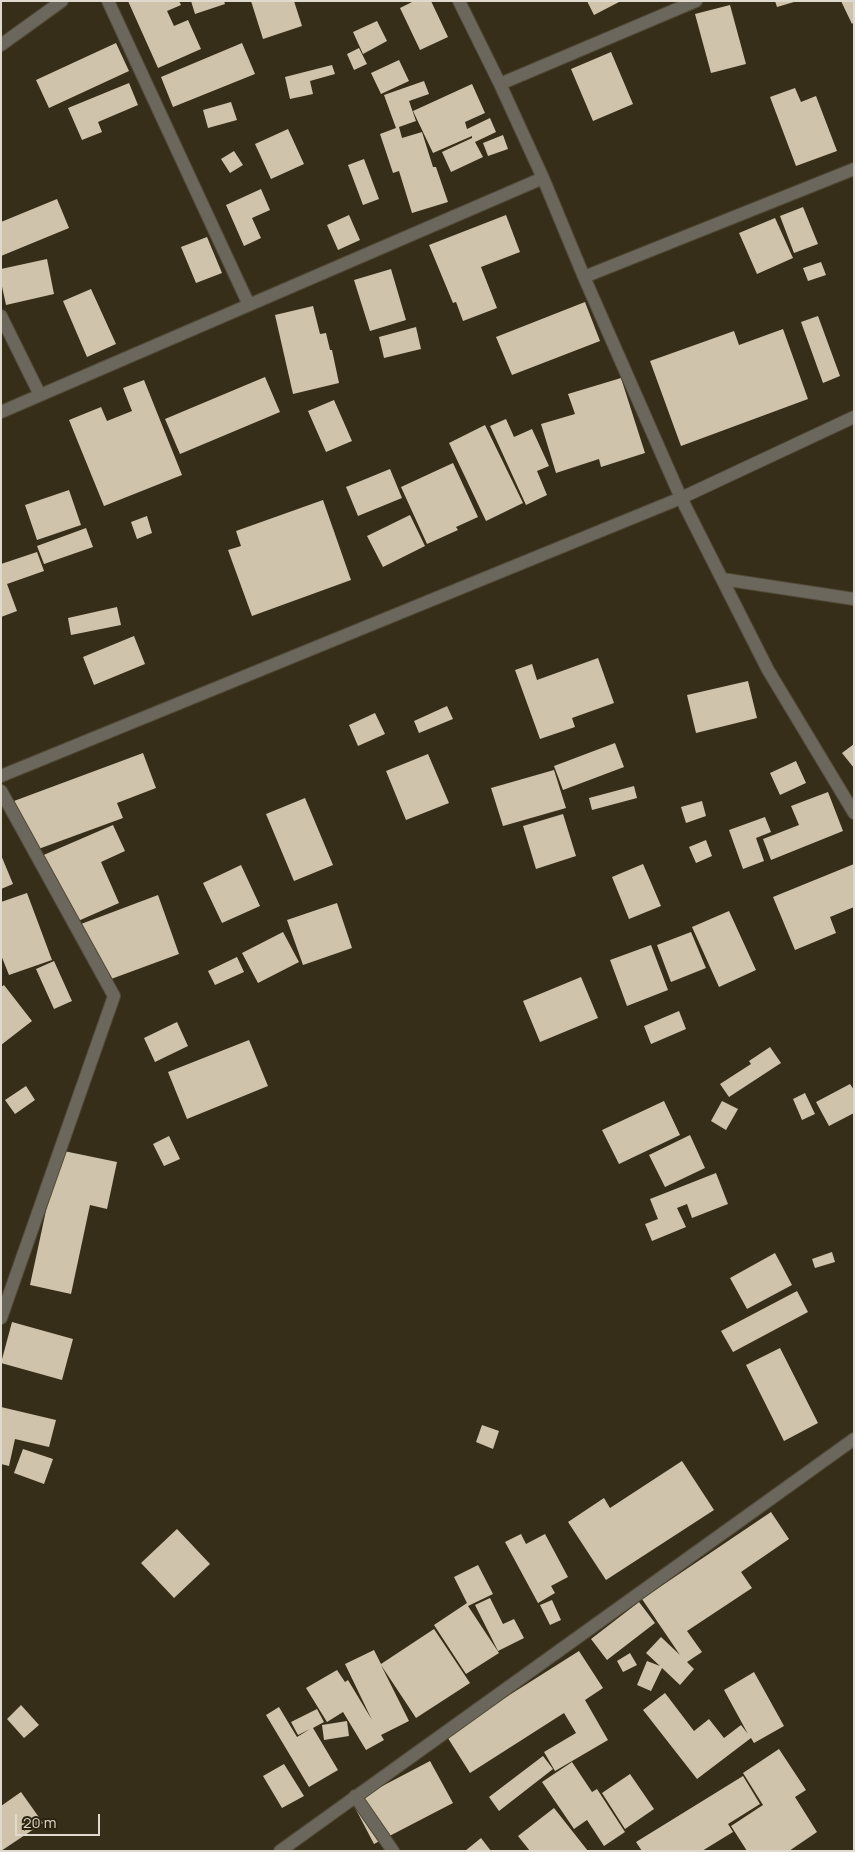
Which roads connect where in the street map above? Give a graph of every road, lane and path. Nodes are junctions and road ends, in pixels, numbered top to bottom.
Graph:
1 (62, 1) edge
2 (108, 1) edge
3 (458, 1) edge
4 (696, 1) edge
5 (1, 45) edge
6 (500, 84) junction
7 (854, 169) edge
8 (543, 178) junction
9 (584, 277) junction
10 (248, 305) junction
11 (1, 316) edge
12 (40, 395) junction
13 (1, 412) edge
14 (854, 417) edge
15 (681, 498) junction
16 (722, 579) junction
17 (854, 599) edge
18 (2, 774) edge
19 (1, 791) edge
20 (854, 813) edge
21 (1, 1318) edge
22 (854, 1438) edge
23 (355, 1796) junction
24 (280, 1851) edge
25 (393, 1851) edge

1 - 5 street
2 - 10 street
3 - 6 street
4 - 6 street
6 - 8 street
7 - 9 street
8 - 9 street
8 - 10 street
9 - 15 street
10 - 12 street
11 - 12 street
12 - 13 street
14 - 15 street
15 - 16 street
15 - 18 street
16 - 17 street
16 - 20 street
19 - 21 street
22 - 23 street
23 - 24 street
23 - 25 street

